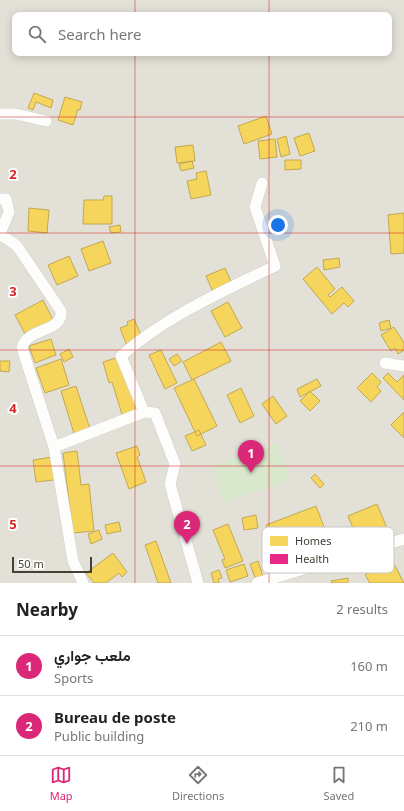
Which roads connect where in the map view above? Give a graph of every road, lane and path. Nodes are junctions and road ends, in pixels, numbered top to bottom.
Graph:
1 (0, 114) edge
2 (46, 121) dead end
3 (262, 183) dead end
4 (0, 199) edge
5 (0, 235) edge
6 (385, 363) dead end
7 (404, 366) edge
8 (144, 412) junction
9 (54, 447) junction
10 (404, 539) edge
11 (394, 542) edge
12 (290, 573) edge
13 (83, 583) edge
14 (198, 583) edge
15 (257, 583) edge

1 - 2 street
3 - 8 street
4 - 5 street
5 - 9 street
6 - 7 street
8 - 9 street
8 - 14 street
9 - 13 street
10 - 11 street
12 - 15 street

